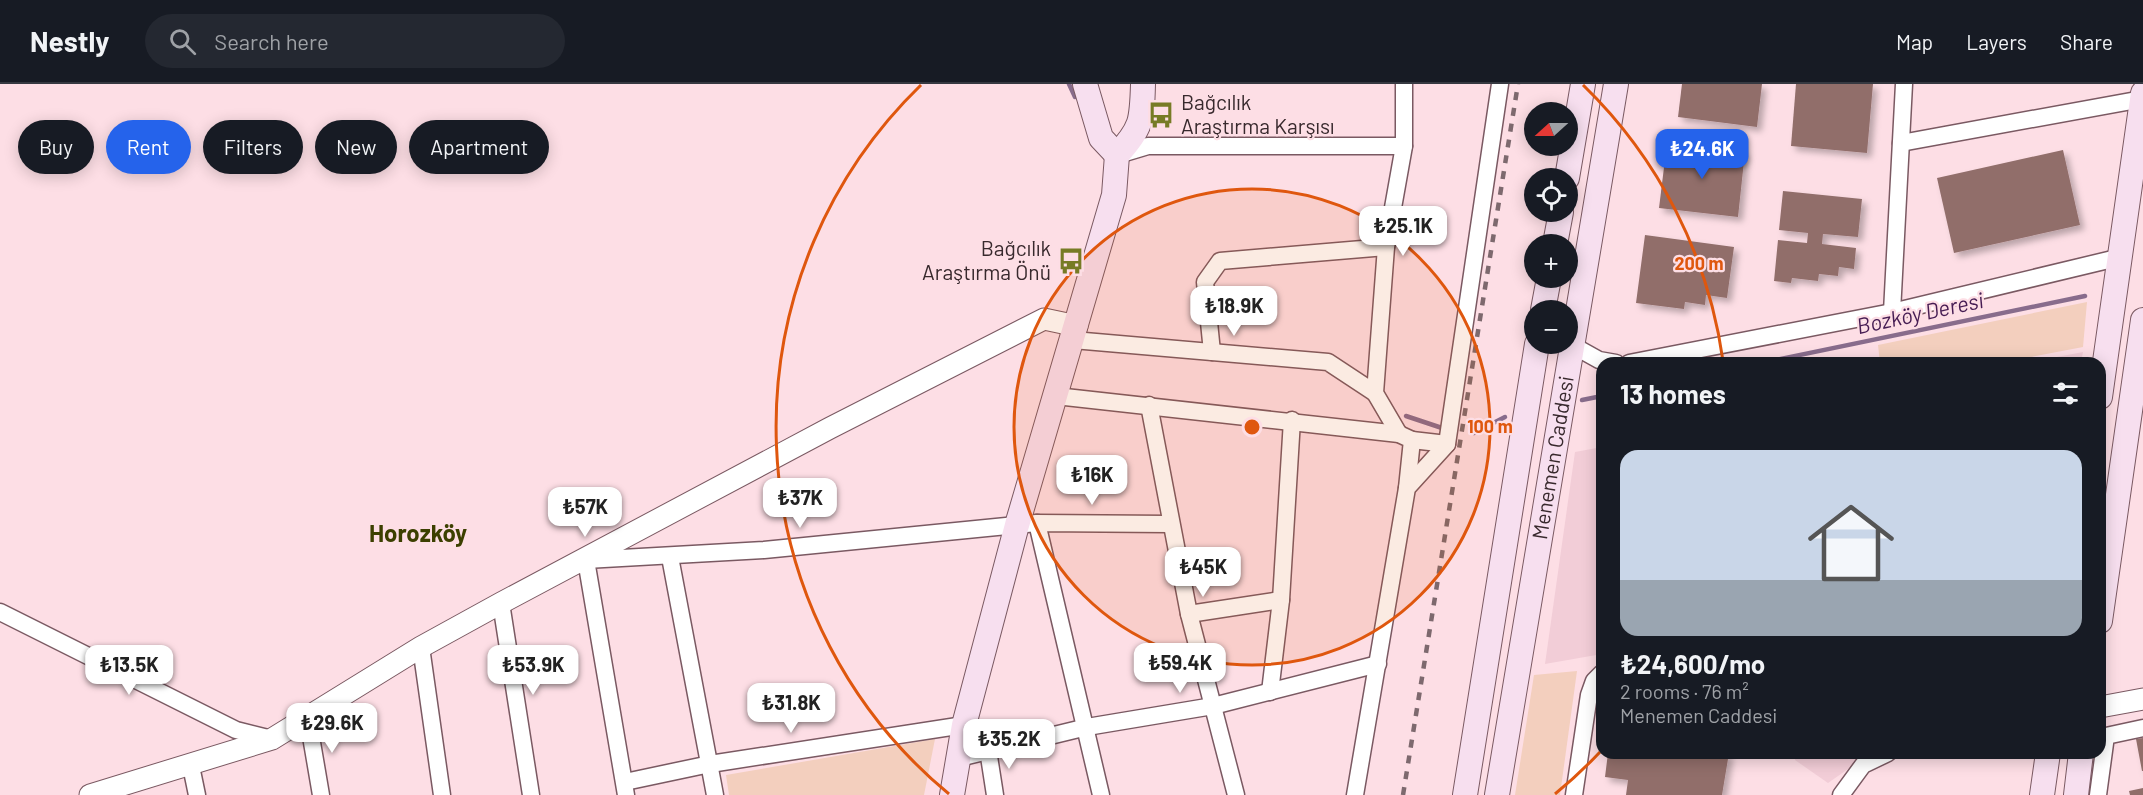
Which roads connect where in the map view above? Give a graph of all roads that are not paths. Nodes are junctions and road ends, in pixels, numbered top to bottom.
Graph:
1 (1085, 84) edge
2 (1143, 84) edge
3 (1404, 84) edge
4 (1500, 84) edge
5 (1583, 84) edge
6 (1616, 84) edge
7 (1904, 84) edge
8 (2143, 96) edge
9 (1901, 143) junction
10 (1404, 146) junction
11 (1117, 155) junction
12 (1569, 168) edge
13 (1386, 247) junction
14 (2121, 257) junction
15 (1578, 309) edge
16 (1892, 312) junction
17 (2143, 320) edge
18 (1075, 333) junction
19 (1578, 348) edge
20 (1212, 352) junction
21 (1535, 354) edge
22 (1570, 354) edge
23 (1660, 357) edge
24 (1596, 358) edge
25 (2106, 358) edge
26 (1376, 393) junction
27 (1056, 396) junction
28 (2137, 402) edge
29 (1149, 405) junction
30 (1292, 420) junction
31 (1406, 437) junction
32 (1447, 444) junction
33 (1407, 488) junction
34 (1027, 524) junction
35 (1169, 524) junction
36 (670, 557) junction
37 (586, 560) junction
38 (2106, 585) edge
39 (1281, 600) junction
40 (501, 603) junction
41 (0, 612) edge
42 (1189, 614) junction
43 (421, 647) junction
44 (1378, 664) junction
45 (1596, 679) edge
46 (1270, 692) junction
47 (2143, 699) edge
48 (1213, 706) junction
49 (2106, 706) edge
50 (308, 718) junction
51 (964, 725) junction
52 (1087, 727) junction
53 (2143, 728) edge
54 (2106, 736) edge
55 (272, 739) junction
56 (988, 750) junction
57 (959, 758) junction
58 (1876, 759) edge
59 (2047, 759) edge
60 (2080, 759) edge
61 (2103, 759) edge
62 (710, 764) junction
63 (190, 766) junction
64 (625, 789) edge
65 (97, 795) edge
66 (197, 795) edge
67 (321, 795) edge
68 (442, 795) edge
69 (531, 795) edge
70 (715, 795) edge
71 (952, 795) edge
72 (995, 795) edge
73 (1101, 795) edge
74 (1236, 795) edge
75 (1355, 795) edge
76 (1466, 795) edge
77 (1497, 795) edge
78 (1574, 795) edge
79 (1841, 795) edge
80 (2042, 795) edge
81 (2076, 795) edge
82 (2098, 795) edge

1 - 11 main road
2 - 11 main road
3 - 10 street
4 - 32 street
5 - 12 main road
6 - 15 main road, Menemen Caddesi
7 - 9 street
8 - 9 street
8 - 14 main road
9 - 16 street
10 - 11 street
10 - 13 street
11 - 18 main road
13 - 20 street
13 - 26 street
14 - 16 street
14 - 25 main road
16 - 23 street
17 - 28 main road
18 - 20 street
18 - 27 main road
18 - 37 street
19 - 24 street
20 - 26 street
21 - 76 main road, Menemen Caddesi
22 - 77 main road, Menemen Caddesi
26 - 31 street
27 - 29 street
27 - 34 main road
28 - 38 main road
29 - 30 street
29 - 35 street
30 - 31 street
30 - 39 street
31 - 32 street
31 - 33 street
32 - 33 street
33 - 44 street
34 - 35 street
34 - 36 street
34 - 51 main road
34 - 52 street
35 - 42 street
36 - 37 street
36 - 62 street
37 - 40 street
37 - 64 street
39 - 42 street
39 - 46 street
40 - 43 street
40 - 69 street
41 - 55 street
42 - 48 street
43 - 50 street
43 - 68 street
44 - 46 street
44 - 75 street
45 - 78 street
46 - 48 street
47 - 49 street
48 - 52 street
48 - 74 street
50 - 55 street
50 - 67 street
51 - 57 main road
51 - 62 street
52 - 56 street
52 - 73 street
53 - 54 street
55 - 63 street
56 - 57 street
56 - 72 street
57 - 71 main road
58 - 79 street
59 - 80 main road
60 - 81 main road
61 - 82 street
62 - 64 street
62 - 70 street
63 - 65 street
63 - 66 street

